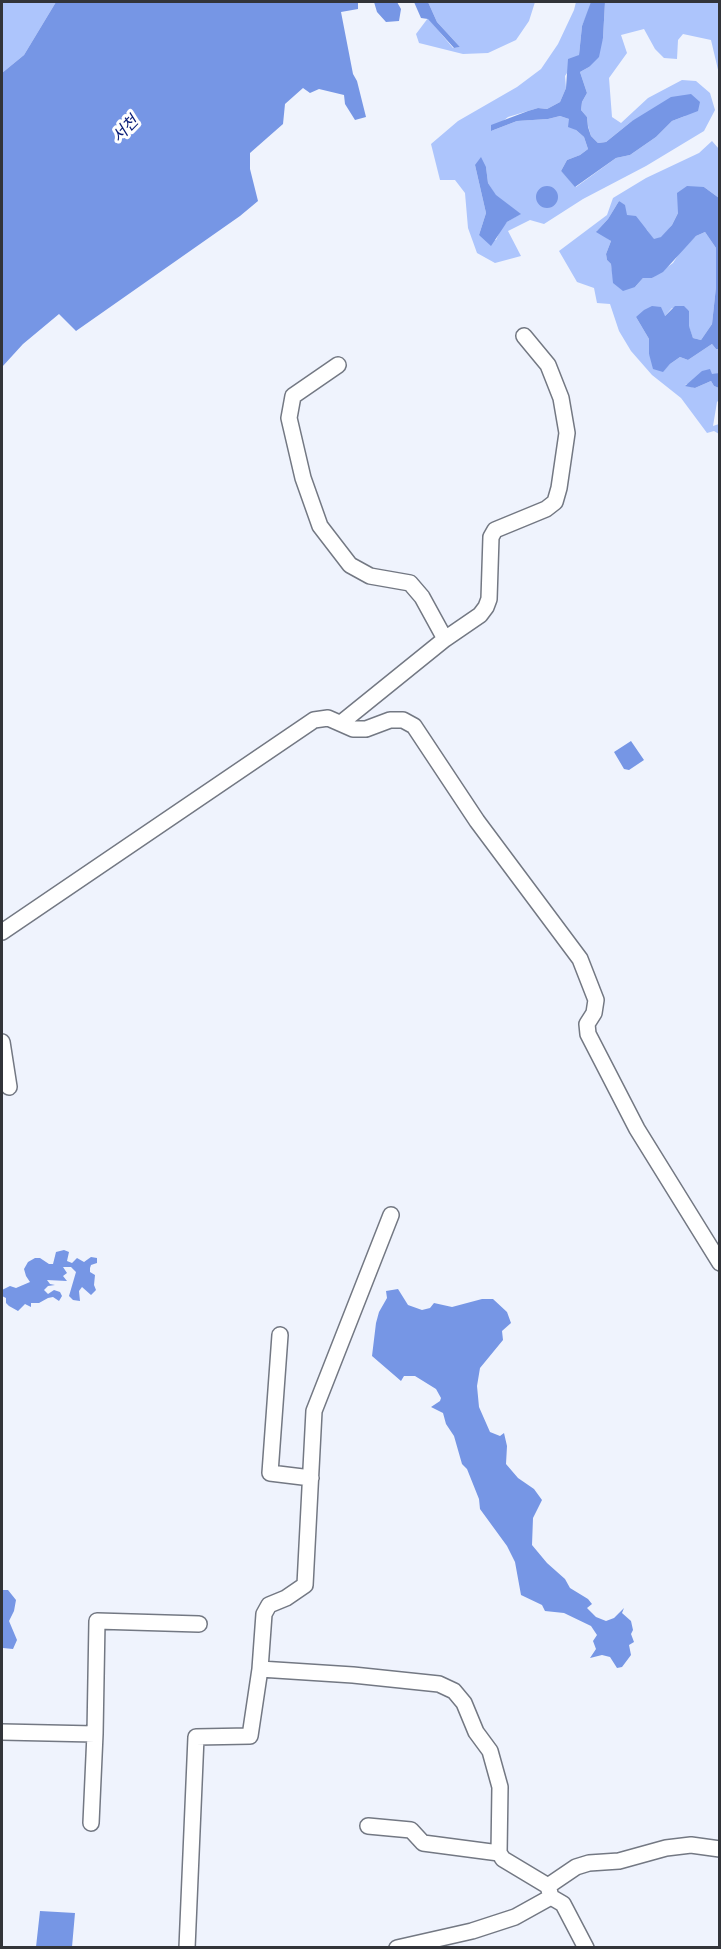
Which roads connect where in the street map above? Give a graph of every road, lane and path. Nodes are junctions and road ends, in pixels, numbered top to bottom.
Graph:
1 (524, 336) dead end
2 (338, 365) dead end
3 (445, 639) junction
4 (341, 723) junction
5 (2, 932) edge
6 (2, 1042) edge
7 (9, 1087) dead end
8 (391, 1215) dead end
9 (720, 1263) edge
10 (280, 1335) dead end
11 (311, 1478) junction
12 (199, 1624) dead end
13 (260, 1670) junction
14 (2, 1732) edge
15 (95, 1734) junction
16 (92, 1823) dead end
17 (368, 1826) dead end
18 (720, 1849) edge
19 (499, 1853) junction
20 (549, 1892) junction
21 (187, 1947) edge
22 (397, 1947) edge
23 (586, 1947) edge

1 - 3 street
2 - 3 street
3 - 4 street
4 - 5 street
4 - 9 street
6 - 7 street
8 - 11 street
10 - 11 street
11 - 13 street
12 - 15 street
13 - 19 street
13 - 21 street
14 - 15 street
15 - 16 street
17 - 19 street
18 - 20 street
19 - 20 street
20 - 22 street
20 - 23 street

